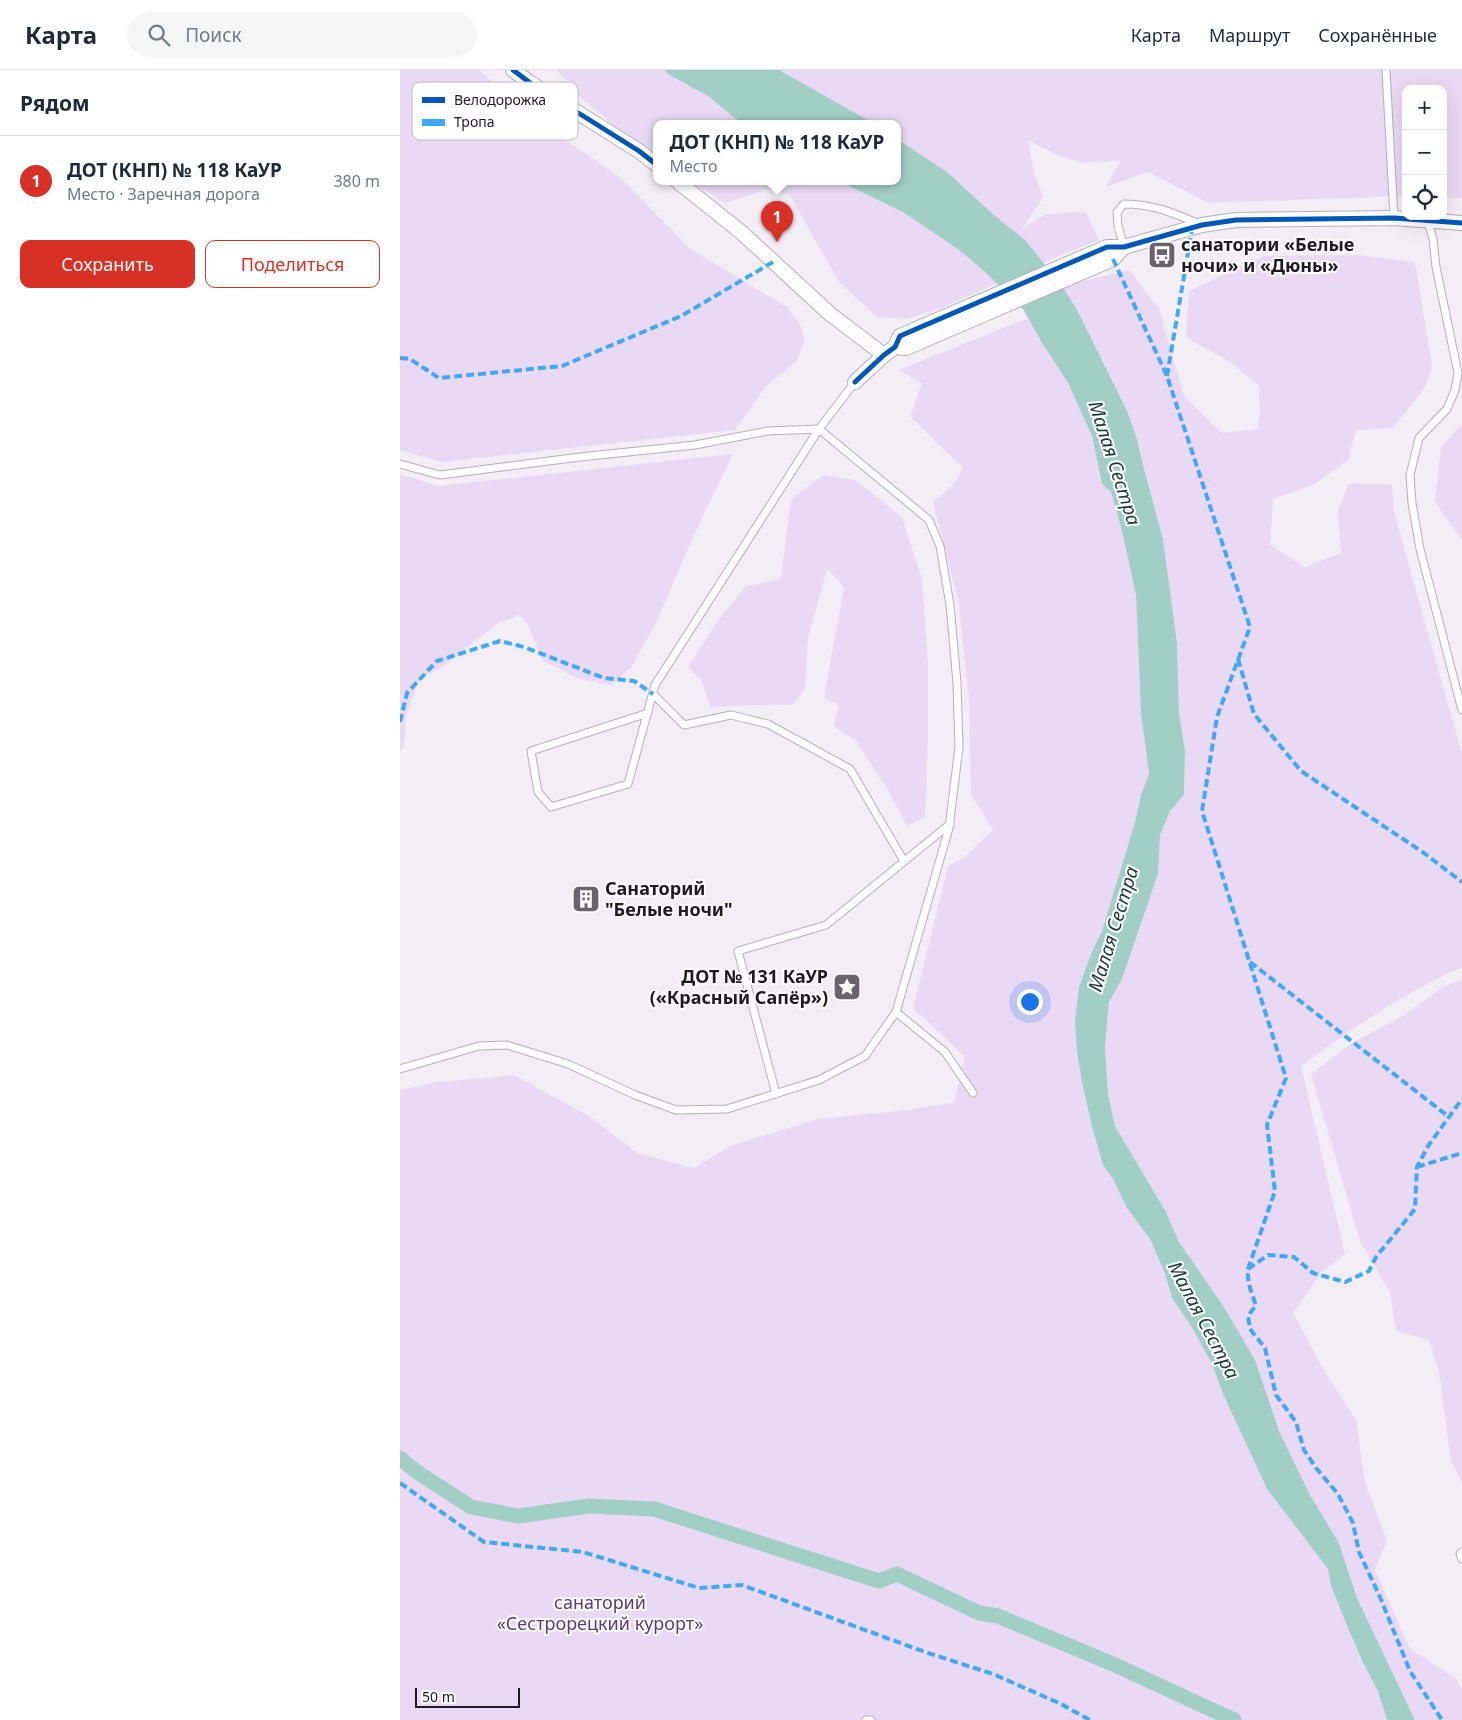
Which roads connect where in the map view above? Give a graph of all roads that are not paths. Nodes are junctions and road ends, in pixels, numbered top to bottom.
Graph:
1 (514, 70) edge
2 (1386, 70) edge
3 (529, 82) edge
4 (578, 113) edge
5 (653, 162) edge
6 (682, 185) edge
7 (1394, 218) junction
8 (1428, 222) junction
9 (1462, 223) edge
10 (1202, 225) junction
11 (1124, 247) junction
12 (896, 346) junction
13 (855, 382) joint
14 (819, 429) junction
15 (400, 464) edge
16 (653, 694) junction
17 (1462, 710) edge
18 (648, 713) junction
19 (950, 824) junction
20 (904, 861) junction
21 (896, 1012) junction
22 (400, 1069) edge
23 (973, 1093) dead end
24 (776, 1094) junction
25 (1462, 1552) edge
26 (1462, 1559) edge
27 (866, 1720) edge
28 (871, 1720) edge

1 - 3 street
2 - 7 lane
4 - 5 street
6 - 12 street
7 - 8 street
7 - 10 street
8 - 9 street
8 - 17 lane
10 - 11 street
10 - 11 lane
11 - 12 street
12 - 13 street
13 - 14 lane
14 - 15 lane
14 - 16 lane
14 - 19 lane
16 - 18 lane
16 - 20 lane
18 - 18 lane
19 - 20 lane
19 - 21 lane
20 - 24 lane
21 - 23 lane
21 - 24 lane
22 - 24 lane
25 - 26 lane
27 - 28 lane

